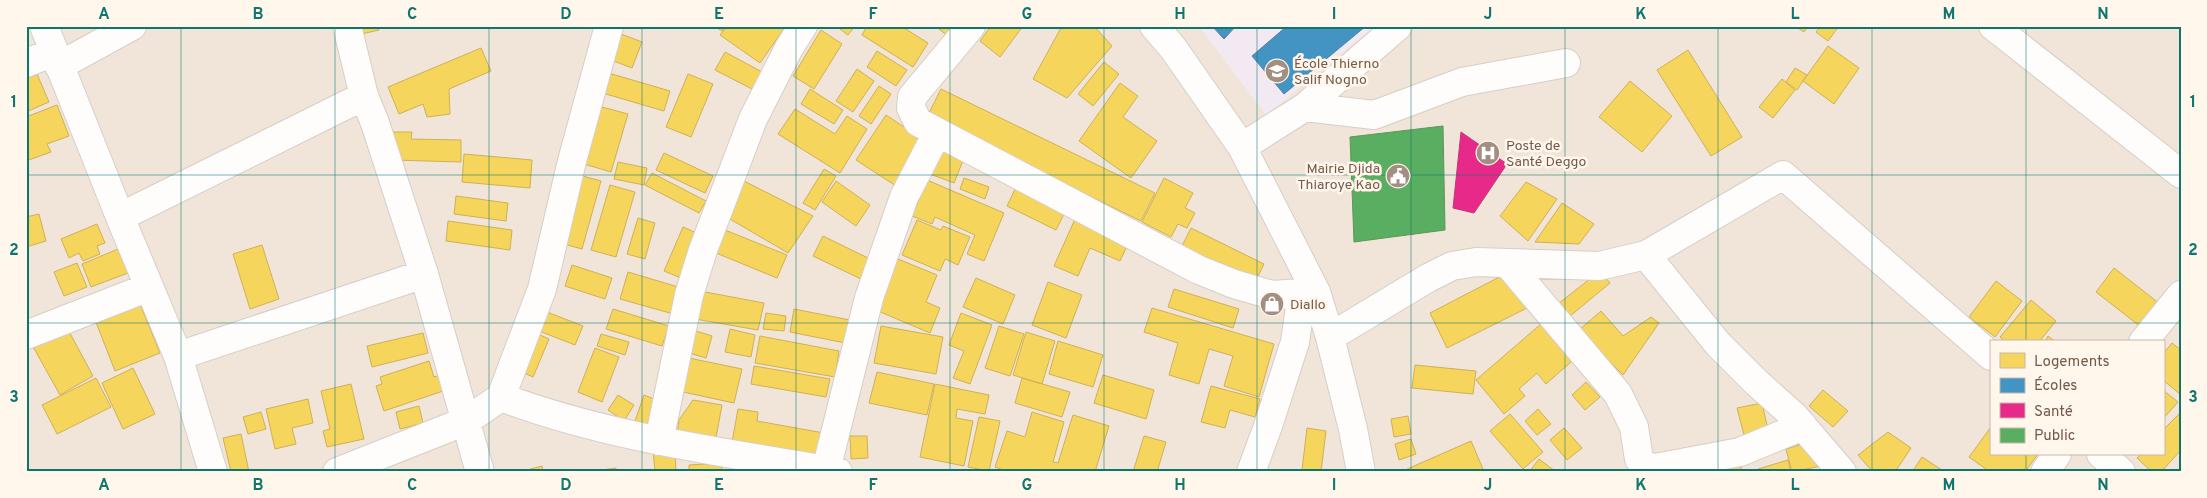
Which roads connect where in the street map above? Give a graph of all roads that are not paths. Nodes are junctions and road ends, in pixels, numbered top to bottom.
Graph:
1 (44, 26) edge
2 (132, 26) edge
3 (347, 26) edge
4 (609, 26) edge
5 (803, 26) edge
6 (971, 26) edge
7 (1154, 26) edge
8 (1398, 26) edge
9 (1992, 26) edge
10 (57, 59) junction
11 (26, 63) edge
12 (1566, 63) dead end
13 (364, 96) junction
14 (1305, 107) junction
15 (937, 133) junction
16 (1242, 147) junction
17 (2181, 174) edge
18 (120, 217) junction
19 (1646, 255) junction
20 (1508, 264) junction
21 (424, 274) junction
22 (149, 287) junction
23 (1309, 293) junction
24 (2181, 295) edge
25 (26, 335) edge
26 (1330, 337) junction
27 (2145, 340) edge
28 (1990, 355) edge
29 (178, 356) junction
30 (501, 397) junction
31 (466, 421) junction
32 (1803, 426) junction
33 (659, 440) junction
34 (2056, 456) edge
35 (2104, 456) edge
36 (832, 471) edge
37 (213, 472) edge
38 (337, 472) edge
39 (480, 472) edge
40 (1251, 472) edge
41 (1361, 472) edge
42 (1842, 472) edge
43 (2045, 472) edge
44 (2120, 472) edge

1 - 10 street
2 - 10 street
3 - 13 street
4 - 30 street
5 - 33 street
6 - 15 street
7 - 16 street
8 - 14 street
9 - 17 street
10 - 11 street
10 - 18 street
12 - 14 street
13 - 18 street
13 - 21 street
14 - 16 street
15 - 23 street
15 - 36 street
16 - 23 street
18 - 22 street
19 - 20 street
19 - 28 street
19 - 32 street
20 - 26 street
20 - 32 street
21 - 29 street
21 - 31 street
22 - 25 street
22 - 29 street
23 - 26 street
23 - 40 street
24 - 27 street
26 - 41 street
29 - 37 street
30 - 31 street
30 - 33 street
31 - 38 street
31 - 39 street
32 - 42 street
33 - 36 street
34 - 43 street
35 - 44 street

